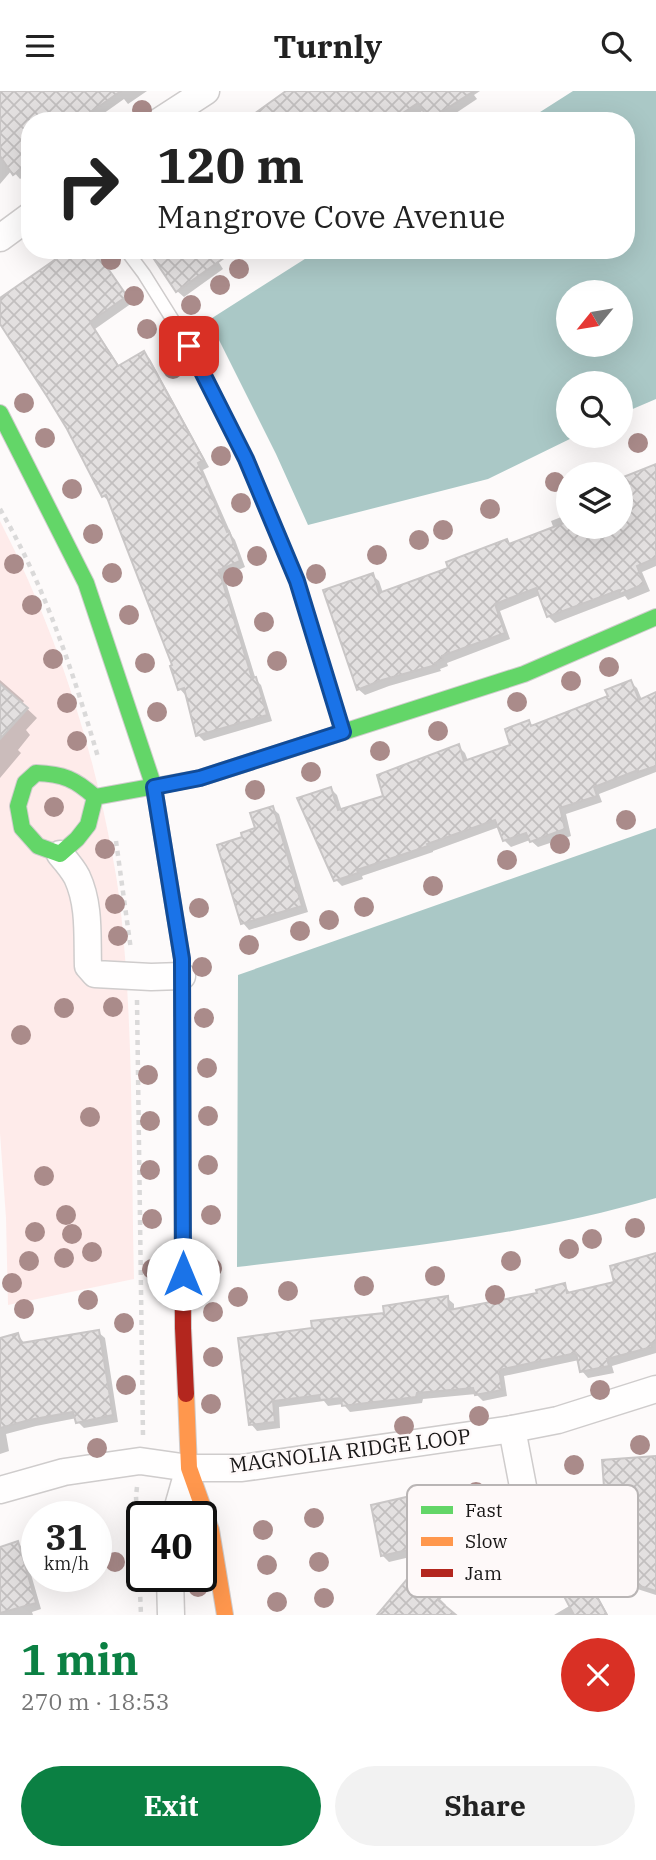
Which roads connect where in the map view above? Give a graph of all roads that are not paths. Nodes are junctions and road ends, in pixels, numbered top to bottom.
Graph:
1 (206, 91) edge
2 (174, 112) edge
3 (21, 223) edge
4 (0, 238) edge
5 (133, 259) edge
6 (0, 413) edge
7 (656, 617) edge
8 (343, 732) junction
9 (154, 787) junction
10 (102, 795) junction
11 (60, 855) junction
12 (182, 976) junction
13 (656, 1389) edge
14 (512, 1429) junction
15 (189, 1468) junction
16 (523, 1485) edge
17 (0, 1490) edge
18 (180, 1501) edge
19 (170, 1592) edge
20 (171, 1615) edge
21 (225, 1615) edge

1 - 2 street
3 - 4 street
5 - 8 lane
6 - 9 street
7 - 8 street
8 - 9 street
9 - 10 street
9 - 12 street
10 - 11 street
10 - 11 street
11 - 12 street
12 - 15 street
13 - 14 street, MAGNOLIA RIDGE LOOP
14 - 15 street, MAGNOLIA RIDGE LOOP
14 - 16 street
15 - 17 street, MAGNOLIA RIDGE LOOP
15 - 18 street
15 - 21 street
19 - 20 street

